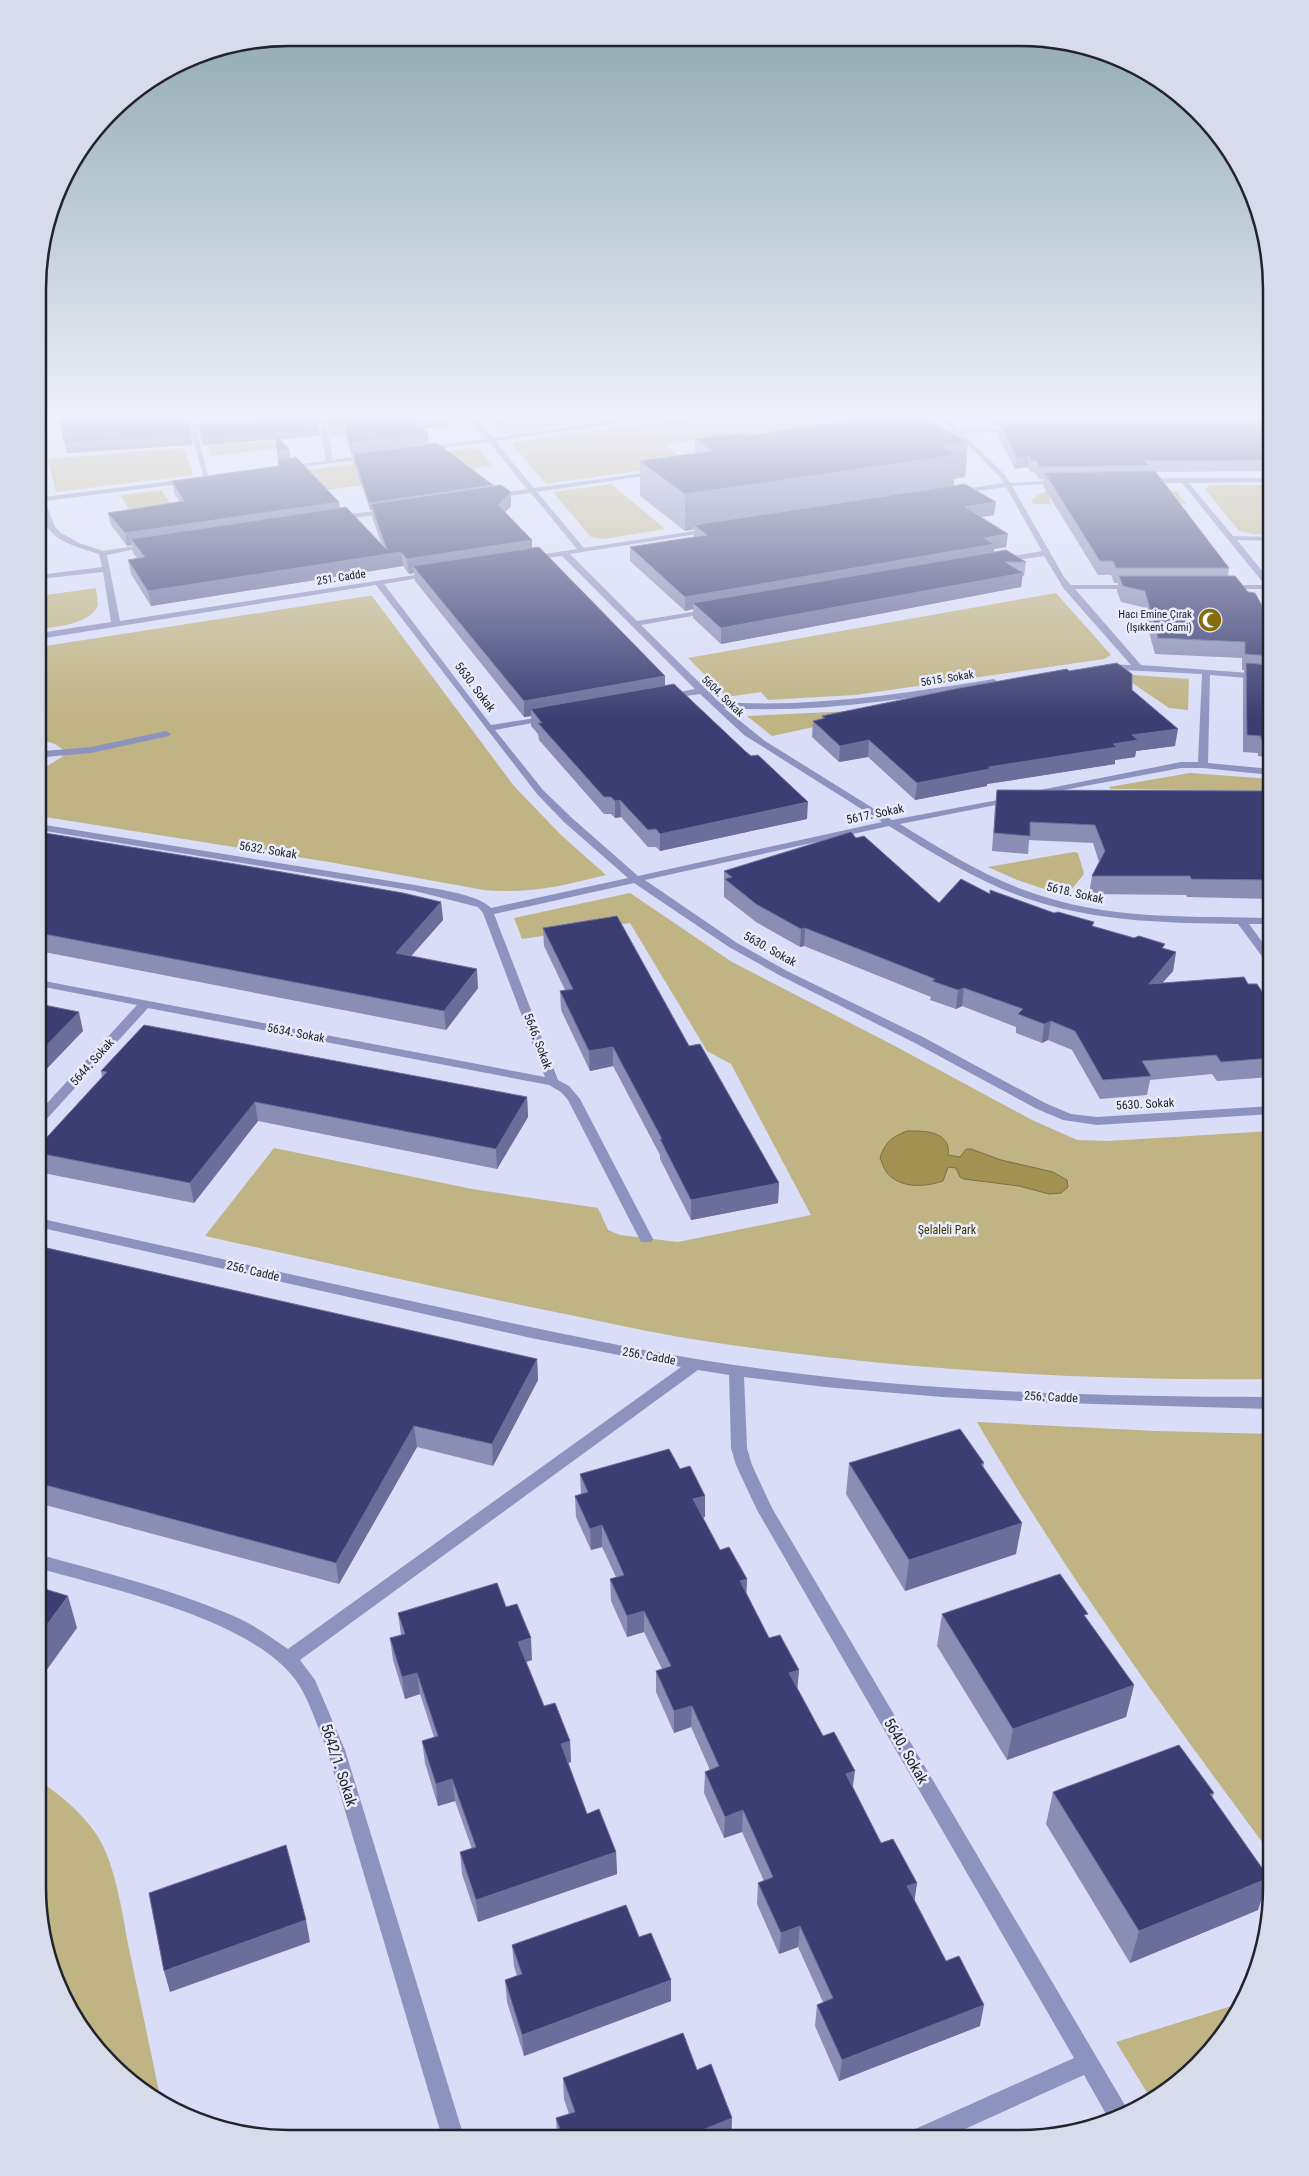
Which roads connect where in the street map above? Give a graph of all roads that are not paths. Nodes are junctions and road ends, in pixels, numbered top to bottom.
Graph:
1 (46, 515) edge
2 (365, 515) edge
3 (552, 515) edge
4 (1025, 515) edge
5 (1211, 515) edge
6 (328, 520) edge
7 (724, 528) edge
8 (1230, 538) junction
9 (1263, 539) edge
10 (160, 544) edge
11 (582, 550) junction
12 (103, 553) junction
13 (564, 553) junction
14 (1046, 553) junction
15 (525, 560) edge
16 (995, 562) edge
17 (106, 569) junction
18 (437, 573) edge
19 (46, 576) edge
20 (1263, 577) edge
21 (379, 583) junction
22 (1067, 587) junction
23 (1145, 587) edge
24 (1222, 587) edge
25 (1263, 587) edge
26 (719, 609) edge
27 (116, 624) junction
28 (634, 624) junction
29 (46, 635) edge
30 (1138, 667) junction
31 (1096, 668) edge
32 (1206, 672) junction
33 (1263, 676) edge
34 (1003, 681) edge
35 (702, 691) junction
36 (658, 698) edge
37 (716, 705) junction
38 (554, 717) edge
39 (489, 728) junction
40 (166, 734) dead end
41 (46, 754) edge
42 (1203, 765) junction
43 (1263, 771) edge
44 (1034, 794) junction
45 (1093, 794) edge
46 (890, 823) junction
47 (46, 828) edge
48 (637, 880) junction
49 (488, 912) junction
50 (1241, 920) junction
51 (1263, 921) edge
52 (1263, 950) edge
53 (46, 984) edge
54 (145, 1004) junction
55 (553, 1082) junction
56 (46, 1111) edge
57 (1263, 1111) edge
58 (46, 1224) edge
59 (646, 1240) dead end
60 (696, 1364) junction
61 (736, 1370) junction
62 (1263, 1403) edge
63 (46, 1562) edge
64 (288, 1659) junction
65 (1087, 2063) junction
66 (1116, 2110) edge
67 (451, 2130) edge
68 (939, 2130) edge

1 - 12 street
2 - 6 street
3 - 11 street
4 - 14 street
5 - 8 street
7 - 11 street
8 - 9 street
8 - 20 street
10 - 12 street
11 - 13 street
12 - 17 street
13 - 15 street
13 - 28 street, 5604. Sokak
14 - 16 street
14 - 22 street
17 - 19 street
17 - 27 street
18 - 21 street, 251. Cadde
21 - 27 street, 251. Cadde
21 - 39 street, 5630. Sokak
22 - 23 street
22 - 30 street
24 - 25 street
26 - 28 street
27 - 29 street, 251. Cadde
28 - 35 street, 5604. Sokak
30 - 31 street
30 - 32 street
32 - 33 street
32 - 42 street
34 - 37 street, 5615. Sokak
35 - 36 street
35 - 37 street, 5604. Sokak
37 - 46 street, 5604. Sokak
38 - 39 street
39 - 48 street, 5630. Sokak
40 - 41 street
42 - 43 street, 5617. Sokak
42 - 44 street, 5617. Sokak
44 - 45 street
44 - 46 street, 5617. Sokak
46 - 48 street, 5617. Sokak
46 - 50 street, 5618. Sokak
47 - 49 street, 5632. Sokak
48 - 49 street, 5617. Sokak
48 - 57 street, 5630. Sokak
49 - 55 street, 5646. Sokak
50 - 51 street, 5618. Sokak
50 - 52 street
53 - 54 street, 5634. Sokak
54 - 55 street, 5634. Sokak
54 - 56 street, 5644. Sokak
55 - 59 street, 5646. Sokak
58 - 60 street, 256. Cadde
60 - 61 street, 256. Cadde
60 - 64 street
61 - 62 street, 256. Cadde
61 - 65 street, 5640. Sokak
63 - 64 street, 5642/1. Sokak
64 - 67 street, 5642/1. Sokak
65 - 66 street, 5640. Sokak
65 - 68 street

